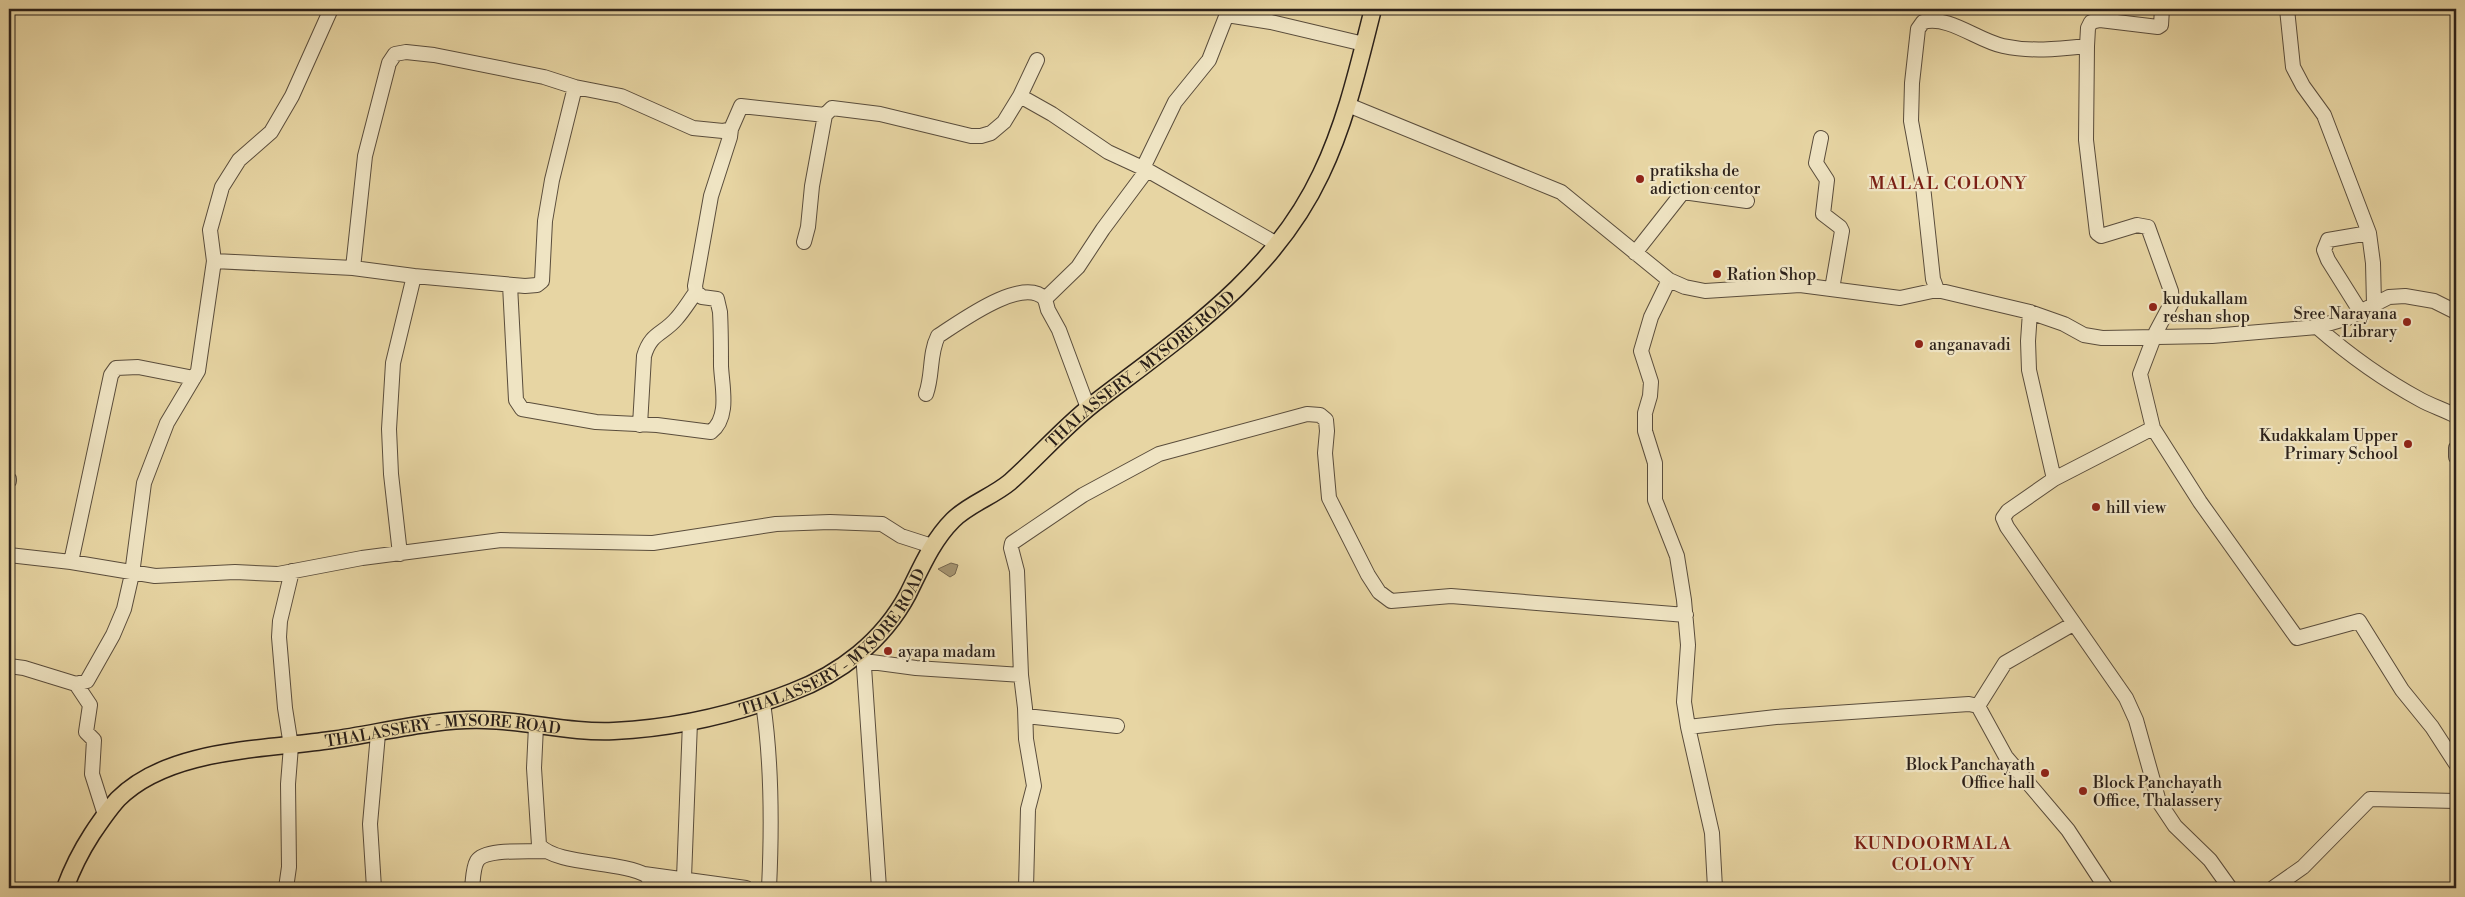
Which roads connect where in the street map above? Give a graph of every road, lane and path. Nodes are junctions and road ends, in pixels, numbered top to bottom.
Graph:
1 (331, 9) edge
2 (1373, 9) edge
3 (2162, 9) edge
4 (2287, 9) edge
5 (1228, 12) edge
6 (1364, 44) junction
7 (2087, 46) junction
8 (1037, 60) dead end
9 (575, 87) junction
10 (1020, 96) junction
11 (1348, 105) junction
12 (825, 115) junction
13 (730, 129) junction
14 (1821, 138) dead end
15 (1145, 169) junction
16 (1747, 201) dead end
17 (2369, 233) junction
18 (804, 242) dead end
19 (1277, 244) junction
20 (1635, 253) junction
21 (214, 261) junction
22 (353, 268) junction
23 (414, 276) junction
24 (1669, 280) junction
25 (510, 285) junction
26 (1832, 289) junction
27 (1937, 290) junction
28 (696, 292) junction
29 (1045, 299) junction
30 (2374, 304) junction
31 (2454, 307) edge
32 (2360, 311) junction
33 (2030, 312) junction
34 (2317, 328) junction
35 (2155, 337) junction
36 (194, 378) junction
37 (926, 394) dead end
38 (1088, 408) junction
39 (2456, 416) edge
40 (640, 424) junction
41 (2153, 428) junction
42 (2456, 448) edge
43 (2456, 457) edge
44 (2054, 479) junction
45 (932, 546) junction
46 (400, 554) junction
47 (9, 555) edge
48 (71, 562) junction
49 (292, 571) junction
50 (132, 574) junction
51 (1686, 615) junction
52 (2073, 624) junction
53 (864, 657) junction
54 (9, 666) edge
55 (1021, 675) junction
56 (76, 684) junction
57 (763, 703) junction
58 (1978, 706) junction
59 (1026, 716) junction
60 (690, 722) junction
61 (536, 726) junction
62 (1117, 726) dead end
63 (1688, 727) junction
64 (378, 734) junction
65 (291, 746) junction
66 (2456, 764) edge
67 (2456, 801) edge
68 (105, 815) junction
69 (545, 851) junction
70 (644, 874) junction
71 (684, 878) junction
72 (65, 888) edge
73 (286, 888) edge
74 (374, 888) edge
75 (472, 888) edge
76 (651, 888) edge
77 (746, 888) edge
78 (769, 888) edge
79 (879, 888) edge
80 (1026, 888) edge
81 (1715, 888) edge
82 (2106, 888) edge
83 (2230, 888) edge
84 (2273, 888) edge

1 - 21 street
2 - 6 main road, THALASSERY - MYSORE ROAD
3 - 7 street
4 - 17 street
5 - 6 street
5 - 15 street
6 - 11 main road, THALASSERY - MYSORE ROAD
7 - 27 street
7 - 35 street
8 - 10 street
9 - 13 street
9 - 22 street
9 - 25 street
10 - 12 street
10 - 15 street
11 - 19 main road, THALASSERY - MYSORE ROAD
11 - 20 street
12 - 13 street
12 - 18 street
13 - 28 street
14 - 26 street
15 - 19 street
15 - 29 street
16 - 20 street
17 - 30 street
17 - 32 street
19 - 38 main road, THALASSERY - MYSORE ROAD
20 - 24 street
21 - 22 street
21 - 36 street
22 - 23 street
23 - 25 street
23 - 46 street
24 - 26 street
24 - 51 street
25 - 40 street
26 - 27 street
27 - 33 street
28 - 40 street
28 - 40 street
29 - 37 street
29 - 38 street
30 - 31 street
30 - 32 street
32 - 34 street
33 - 35 street
33 - 44 street
34 - 35 street
34 - 39 street
35 - 41 street
36 - 48 street
36 - 50 street
38 - 45 main road, THALASSERY - MYSORE ROAD
41 - 44 street
41 - 66 street
42 - 43 street
44 - 52 street
45 - 46 street
45 - 53 main road, THALASSERY - MYSORE ROAD
46 - 49 street
47 - 48 street
48 - 50 street
49 - 50 street
49 - 65 street
50 - 56 street
51 - 55 street
51 - 63 street
52 - 58 street
52 - 83 street
53 - 55 street
53 - 57 main road, THALASSERY - MYSORE ROAD
53 - 79 street
54 - 56 street
55 - 59 street
56 - 68 street
57 - 60 main road, THALASSERY - MYSORE ROAD
57 - 78 street
58 - 63 street
58 - 82 street
59 - 62 street
59 - 80 street
60 - 61 main road, THALASSERY - MYSORE ROAD
60 - 71 street
61 - 64 main road, THALASSERY - MYSORE ROAD
61 - 69 street
63 - 81 street
64 - 65 main road, THALASSERY - MYSORE ROAD
64 - 74 street
65 - 68 main road, THALASSERY - MYSORE ROAD
65 - 73 street
67 - 84 street
68 - 72 main road, THALASSERY - MYSORE ROAD
69 - 70 street
69 - 75 street
70 - 71 street
70 - 76 street
71 - 77 street

